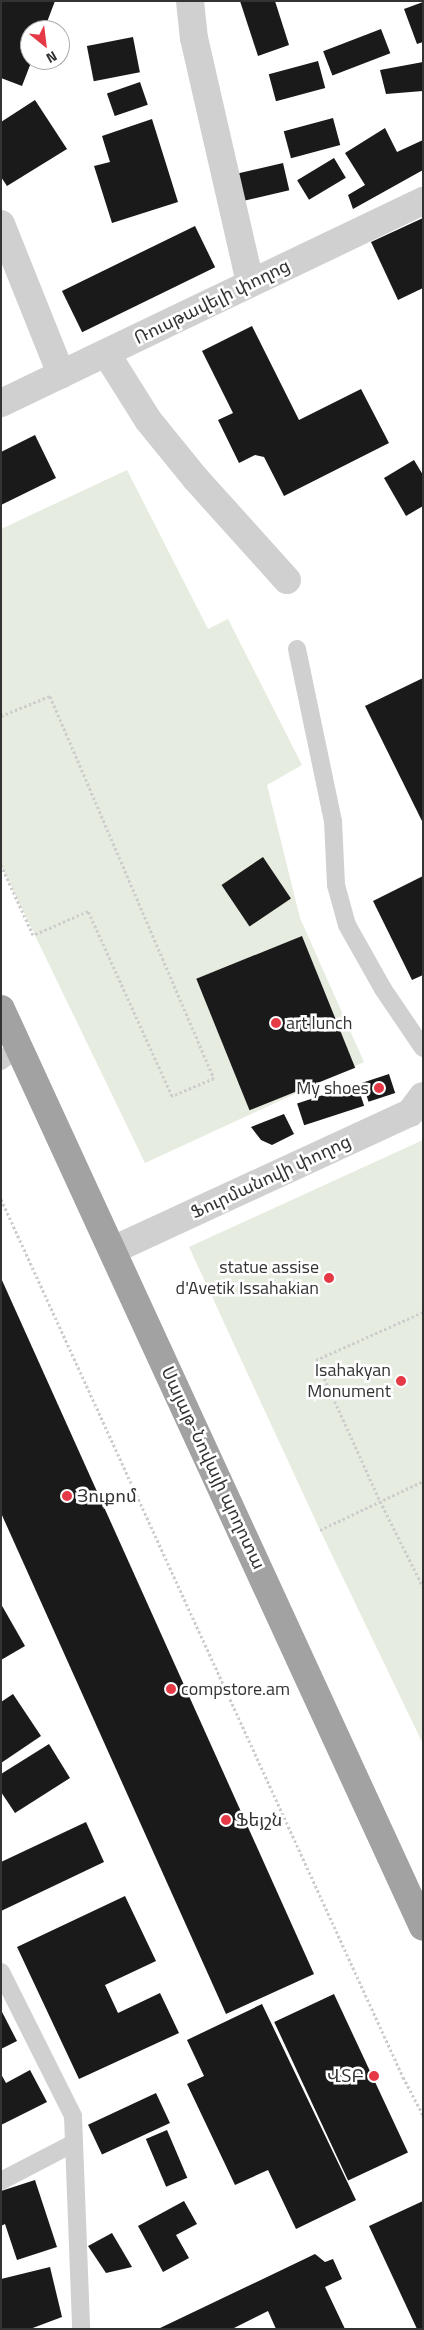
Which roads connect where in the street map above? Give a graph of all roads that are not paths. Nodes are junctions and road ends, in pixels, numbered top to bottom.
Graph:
1 (190, 1) edge
2 (423, 201) edge
3 (1, 224) edge
4 (250, 283) junction
5 (106, 353) junction
6 (61, 374) junction
7 (1, 403) edge
8 (287, 580) dead end
9 (297, 649) dead end
10 (1, 1009) edge
11 (423, 1048) edge
12 (10, 1054) edge
13 (419, 1106) edge
14 (113, 1250) junction
15 (423, 1927) edge
16 (1, 1972) edge
17 (74, 2143) junction
18 (1, 2181) edge
19 (81, 2329) edge

1 - 4 street
2 - 4 street, Ռուսթավելի փողոց
3 - 6 street
4 - 5 street, Ռուսթավելի փողոց
5 - 6 street, Ռուսթավելի փողոց
5 - 8 street
6 - 7 street, Ռուսթավելի փողոց
9 - 11 lane
10 - 12 highway, Սայաթ-Նովայի պողոտա
12 - 14 highway, Սայաթ-Նովայի պողոտա
13 - 14 street, Ֆուրմանովի փողոց
14 - 15 highway, Սայաթ-Նովայի պողոտա
16 - 17 lane
17 - 18 lane
17 - 19 lane

